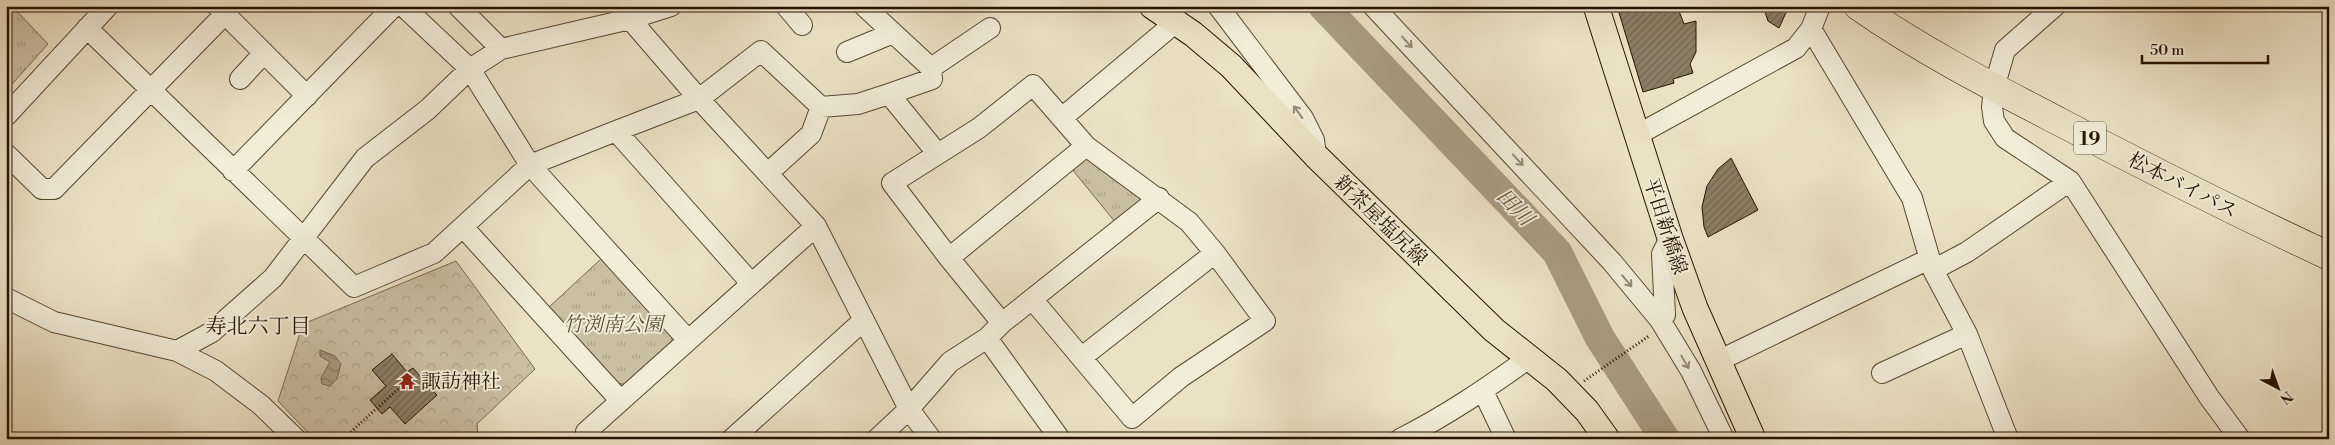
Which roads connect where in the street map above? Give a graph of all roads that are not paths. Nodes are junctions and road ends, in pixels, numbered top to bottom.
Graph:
1 (108, 6) edge
2 (394, 6) edge
3 (404, 6) edge
4 (458, 6) edge
5 (671, 6) edge
6 (786, 6) edge
7 (864, 6) edge
8 (1152, 6) edge
9 (1218, 6) edge
10 (1374, 6) edge
11 (1596, 6) edge
12 (1820, 6) edge
13 (1858, 6) edge
14 (2054, 6) edge
15 (221, 10) edge
16 (630, 19) junction
17 (1176, 22) junction
18 (802, 24) dead end
19 (87, 28) junction
20 (990, 28) dead end
21 (1811, 29) junction
22 (893, 33) junction
23 (502, 49) junction
24 (847, 52) dead end
25 (264, 53) junction
26 (932, 68) junction
27 (470, 69) junction
28 (240, 79) dead end
29 (1994, 88) junction
30 (151, 91) junction
31 (307, 96) junction
32 (880, 97) junction
33 (699, 99) junction
34 (821, 107) junction
35 (844, 114) dead end
36 (6, 116) edge
37 (1063, 117) junction
38 (616, 131) junction
39 (1637, 135) junction
40 (1086, 146) junction
41 (937, 152) junction
42 (6, 154) edge
43 (1316, 156) junction
44 (530, 165) junction
45 (232, 170) junction
46 (768, 173) junction
47 (2070, 181) junction
48 (1159, 198) junction
49 (816, 226) junction
50 (463, 227) junction
51 (1670, 238) junction
52 (304, 240) junction
53 (1215, 253) junction
54 (2329, 256) edge
55 (949, 258) junction
56 (1931, 264) junction
57 (751, 283) junction
58 (6, 298) edge
59 (1032, 299) junction
60 (864, 320) junction
61 (1002, 323) junction
62 (1655, 327) junction
63 (1967, 334) junction
64 (987, 338) junction
65 (688, 340) junction
66 (177, 352) junction
67 (1082, 358) junction
68 (1529, 358) junction
69 (1718, 362) junction
70 (1882, 373) dead end
71 (1483, 391) junction
72 (620, 400) junction
73 (909, 409) junction
74 (296, 439) edge
75 (587, 439) edge
76 (732, 439) edge
77 (877, 439) edge
78 (930, 439) edge
79 (1060, 439) edge
80 (1400, 439) edge
81 (1506, 439) edge
82 (1607, 439) edge
83 (1724, 439) edge
84 (1753, 439) edge
85 (2008, 439) edge
86 (2240, 439) edge

1 - 19 street
2 - 31 street
3 - 27 street
4 - 23 street
5 - 16 street
6 - 18 street
7 - 22 street
8 - 17 main road, 新茶屋塩尻線
43 -> 9 street
10 -> 62 street
11 - 39 main road, 平田新橋線
12 - 21 street
13 - 29 highway, 松本バイパス / 19
14 - 29 street
15 - 25 street
15 - 30 street
16 - 23 street
16 - 33 street
17 - 37 street
17 - 43 main road, 新茶屋塩尻線
19 - 30 street
19 - 36 street
20 - 26 street
21 - 39 street
21 - 56 street
22 - 24 street
22 - 26 street
23 - 27 street
25 - 28 street
25 - 31 street
26 - 32 street
27 - 44 street
27 - 52 street
29 - 47 street
29 - 54 highway, 松本バイパス / 19
30 - 42 street
30 - 45 street
31 - 45 street
32 - 34 street
32 - 35 street
32 - 41 street
33 - 34 street
33 - 38 street
33 - 46 street
34 - 46 street
37 - 40 street
37 - 41 street
38 - 44 street
38 - 57 street
39 - 51 main road, 平田新橋線
40 - 48 street
40 - 55 street
41 - 55 street
43 - 68 main road, 新茶屋塩尻線
44 - 50 street
44 - 65 street
45 - 52 street
46 - 49 street
47 - 56 street
47 - 86 street
48 - 53 street
48 - 59 street
49 - 57 street
49 - 60 street
50 - 52 street
50 - 72 street
51 - 62 street
51 - 69 main road, 平田新橋線
52 - 66 street
53 - 67 street
53 - 67 street
55 - 61 street
56 - 63 street
56 - 69 street
57 - 65 street
58 - 66 street
59 - 61 street
59 - 67 street
60 - 73 street
60 - 76 street
61 - 64 street
62 -> 83 street
63 - 70 street
63 - 85 street
64 - 73 street
64 - 79 street
65 - 72 street
66 - 74 street
68 - 71 street
68 - 82 main road, 新茶屋塩尻線
69 - 84 main road, 平田新橋線
71 - 80 street
71 - 81 street
72 - 75 street
73 - 77 street
73 - 78 street

